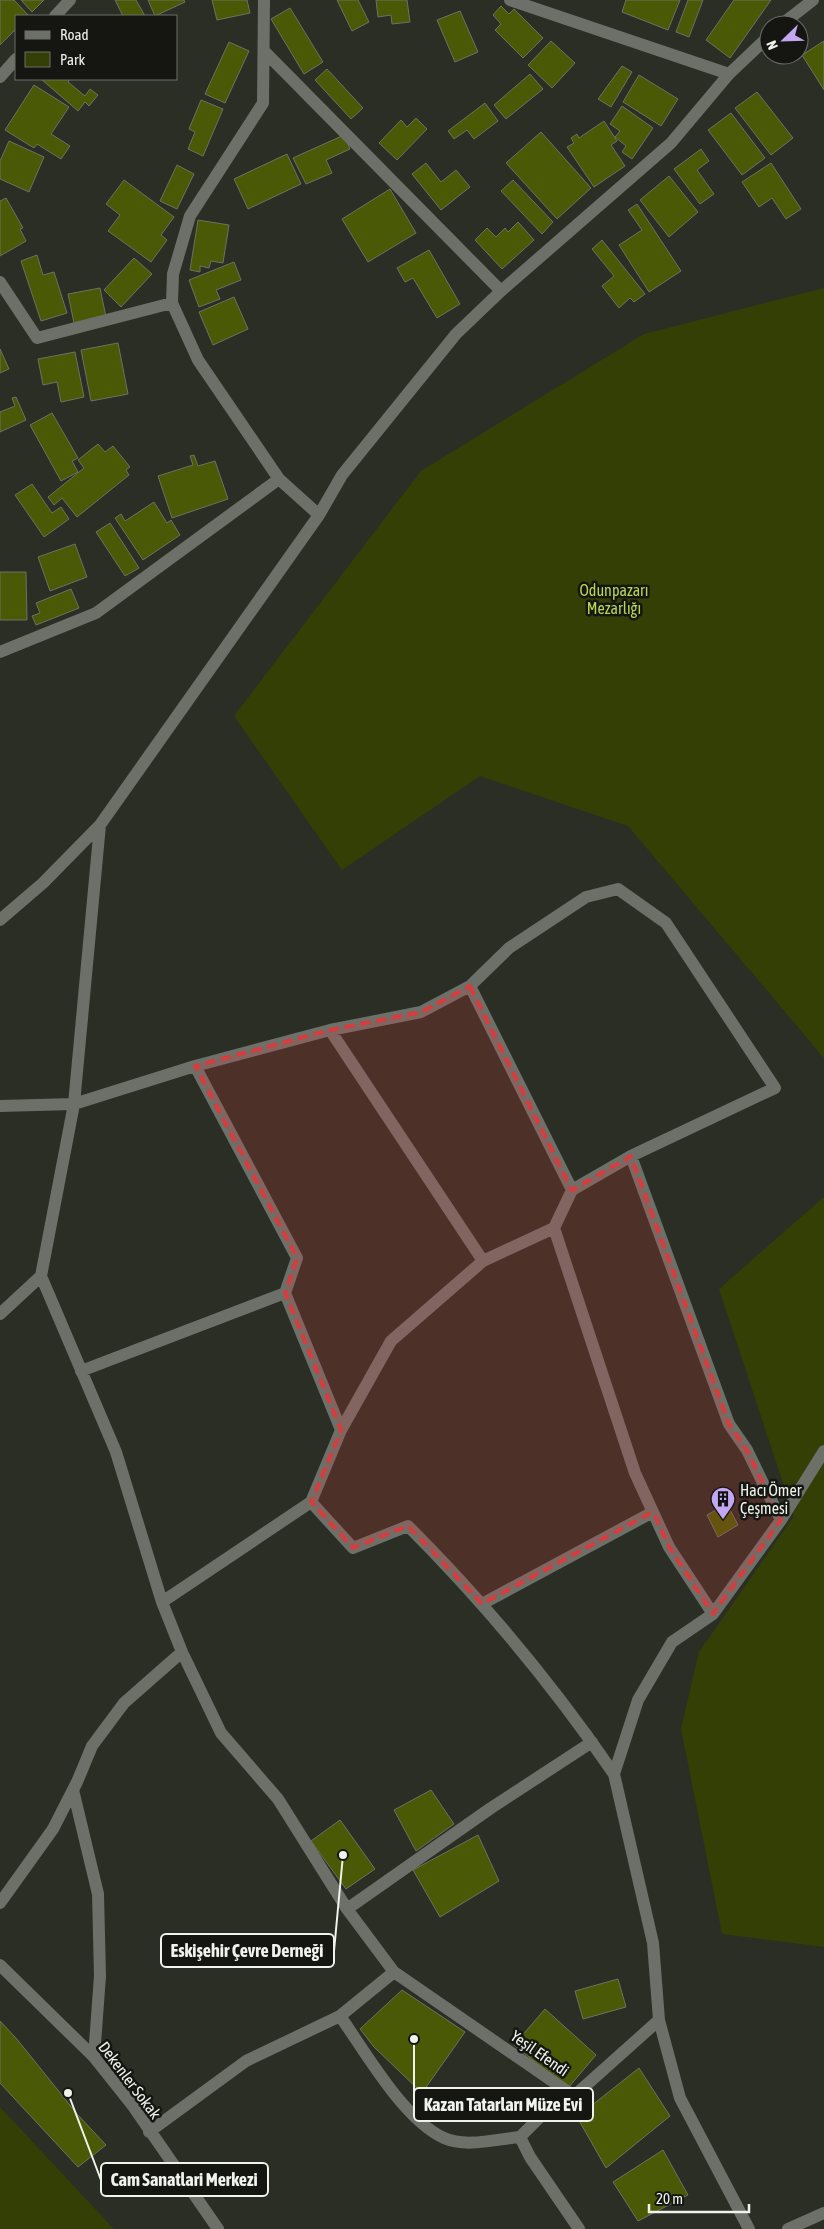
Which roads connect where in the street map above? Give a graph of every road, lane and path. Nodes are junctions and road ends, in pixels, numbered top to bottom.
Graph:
1 (70, 0) edge
2 (264, 0) edge
3 (510, 0) edge
4 (813, 0) edge
5 (56, 15) edge
6 (794, 15) edge
7 (759, 46) edge
8 (264, 51) junction
9 (15, 60) edge
10 (729, 74) junction
11 (0, 77) edge
12 (0, 282) edge
13 (501, 291) junction
14 (172, 303) junction
15 (278, 479) junction
16 (319, 515) junction
17 (0, 652) edge
18 (100, 825) junction
19 (0, 920) edge
20 (470, 986) junction
21 (330, 1030) junction
22 (195, 1066) junction
23 (74, 1104) junction
24 (0, 1106) edge
25 (631, 1156) junction
26 (572, 1190) junction
27 (554, 1228) junction
28 (483, 1261) junction
29 (41, 1276) junction
30 (285, 1293) junction
31 (0, 1314) edge
32 (81, 1371) junction
33 (341, 1430) junction
34 (824, 1451) edge
35 (311, 1502) junction
36 (654, 1512) junction
37 (781, 1520) junction
38 (162, 1602) junction
39 (482, 1604) junction
40 (714, 1614) junction
41 (182, 1652) junction
42 (592, 1742) junction
43 (614, 1774) junction
44 (73, 1790) junction
45 (0, 1903) edge
46 (347, 1910) junction
47 (0, 1965) edge
48 (394, 1972) junction
49 (340, 2016) junction
50 (659, 2020) junction
51 (94, 2057) junction
52 (574, 2096) junction
53 (149, 2132) junction
54 (520, 2136) junction
55 (824, 2213) edge
56 (218, 2229) edge
57 (578, 2229) edge
58 (749, 2229) edge
59 (788, 2229) edge

1 - 5 street
2 - 8 street
3 - 10 street
4 - 6 street
7 - 10 street
8 - 13 street
8 - 14 street
9 - 11 street
10 - 13 street
12 - 14 street
13 - 16 street
14 - 15 street
15 - 16 street
15 - 17 street
16 - 18 street
18 - 19 street
18 - 23 street
20 - 21 street
20 - 25 street
20 - 26 street
21 - 22 street
21 - 28 street
22 - 23 street
22 - 30 street
23 - 24 street
23 - 29 street
25 - 26 street
25 - 37 street
26 - 27 street
27 - 28 street
27 - 36 street
28 - 33 street
29 - 31 street
29 - 32 street, Yeşil Efendi
30 - 32 street
30 - 33 street
32 - 38 street, Yeşil Efendi
33 - 35 street
34 - 37 street
35 - 38 street
35 - 39 street
36 - 39 street
36 - 40 street
37 - 40 street
38 - 41 street, Yeşil Efendi
39 - 42 street
40 - 43 street
41 - 44 street
41 - 46 street, Yeşil Efendi
42 - 43 street
42 - 46 street
43 - 50 street
44 - 45 street
44 - 51 street
46 - 48 street, Yeşil Efendi
47 - 51 street, Dekenler Sokak
48 - 49 street
48 - 52 street, Yeşil Efendi
49 - 53 street
49 - 54 street
50 - 52 street, Yeşil Efendi
50 - 58 street
51 - 53 street, Dekenler Sokak
52 - 54 street
53 - 56 street, Dekenler Sokak
54 - 57 street
55 - 59 street

